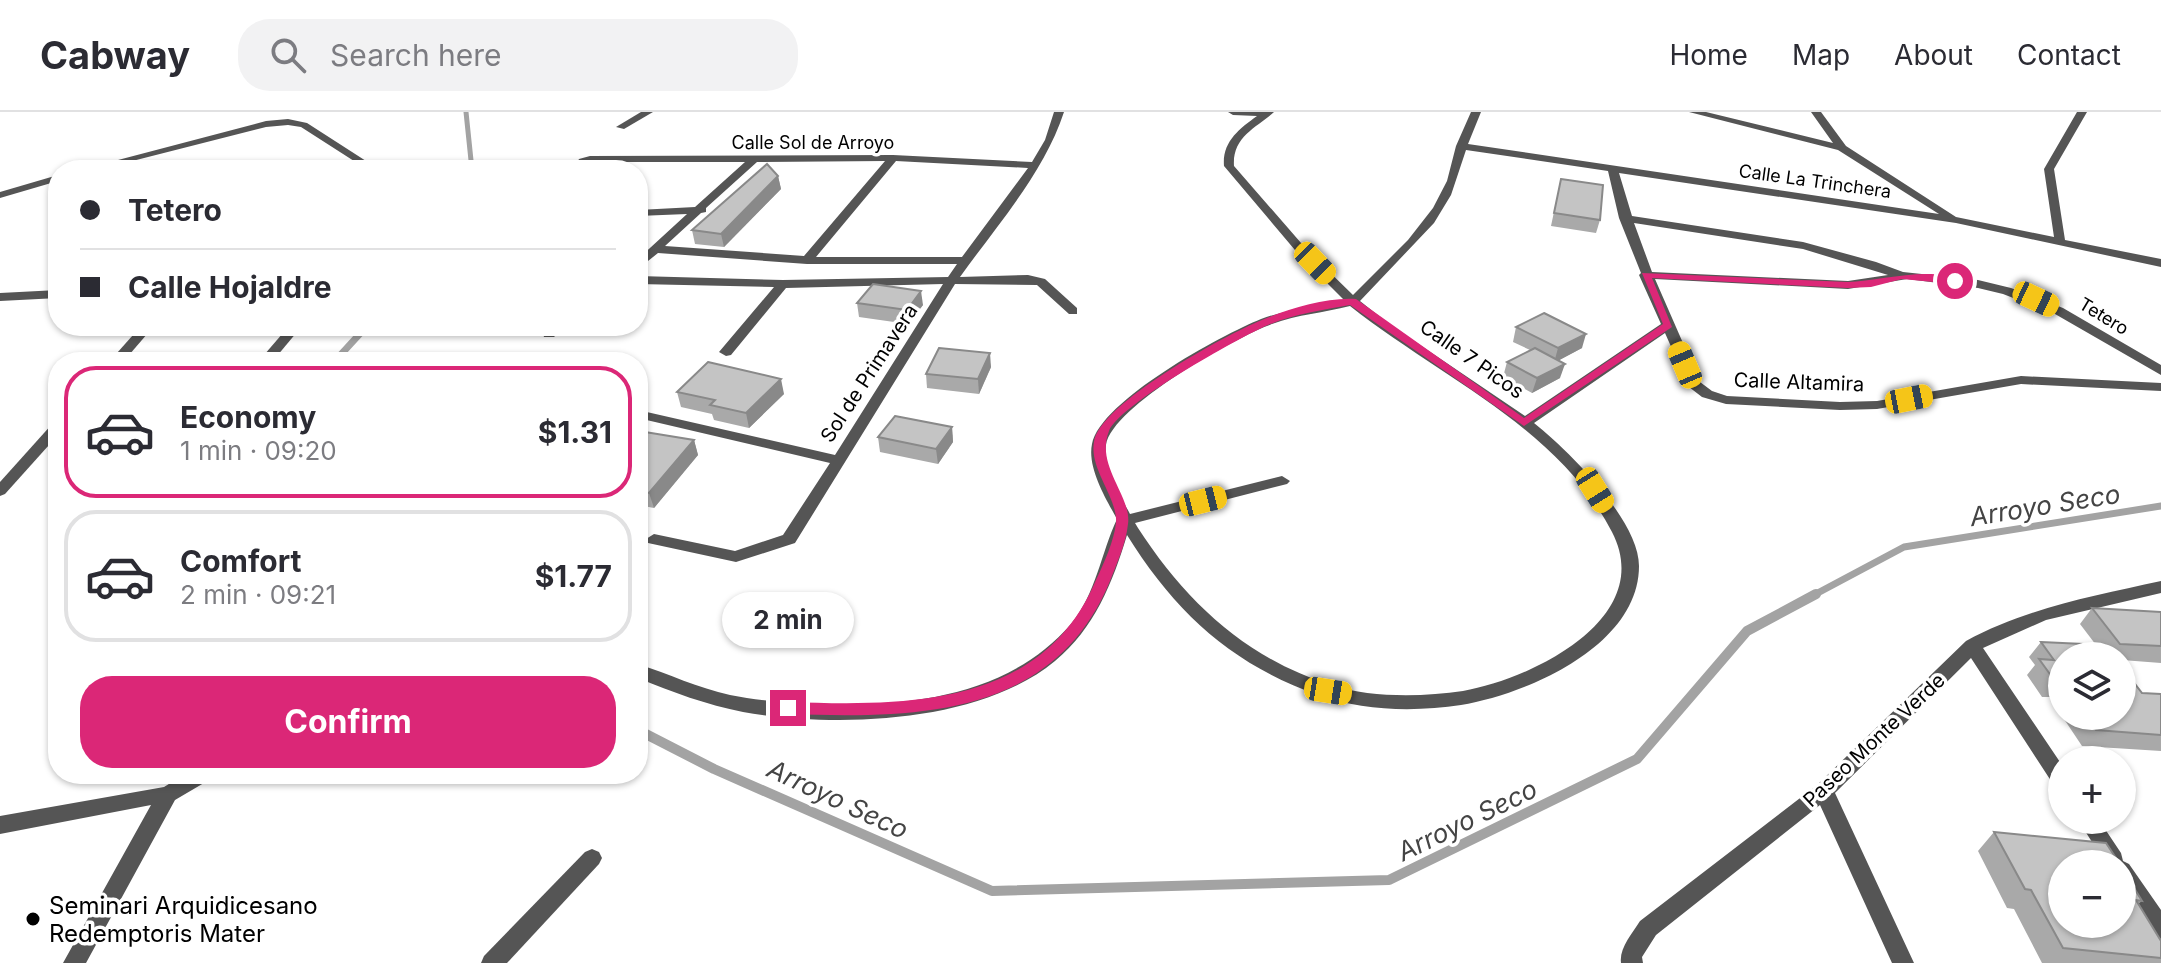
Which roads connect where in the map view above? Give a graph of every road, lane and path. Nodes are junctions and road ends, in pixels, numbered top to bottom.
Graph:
1 (648, 112) edge
2 (1059, 112) edge
3 (1233, 112) edge
4 (1476, 112) edge
5 (1694, 112) edge
6 (1816, 112) edge
7 (2082, 112) edge
8 (1267, 113) edge
9 (621, 127) dead end
10 (1461, 146) junction
11 (1842, 148) junction
12 (893, 158) junction
13 (754, 159) junction
14 (124, 160) edge
15 (359, 160) edge
16 (586, 160) edge
17 (1035, 165) junction
18 (1613, 169) junction
19 (48, 181) edge
20 (0, 195) edge
21 (702, 210) junction
22 (648, 213) edge
23 (1625, 218) junction
24 (1956, 220) junction
25 (2060, 241) junction
26 (658, 249) junction
27 (648, 257) edge
28 (807, 260) junction
29 (965, 261) junction
30 (2161, 263) edge
31 (1645, 275) junction
32 (1902, 276) junction
33 (648, 280) edge
34 (951, 281) junction
35 (783, 284) junction
36 (48, 295) edge
37 (0, 297) edge
38 (1352, 301) junction
39 (1073, 311) dead end
40 (1668, 325) junction
41 (139, 336) edge
42 (287, 336) edge
43 (125, 352) edge
44 (274, 352) edge
45 (726, 352) dead end
46 (2161, 371) edge
47 (2161, 387) edge
48 (648, 416) edge
49 (1524, 423) junction
50 (48, 437) edge
51 (838, 460) junction
52 (1282, 481) dead end
53 (0, 491) edge
54 (1123, 521) junction
55 (654, 539) dead end
56 (2161, 587) edge
57 (1972, 646) junction
58 (648, 675) edge
59 (2048, 760) edge
60 (185, 784) edge
61 (1824, 791) junction
62 (168, 794) junction
63 (0, 825) edge
64 (592, 858) dead end
65 (2136, 891) edge
66 (2161, 929) edge
67 (74, 963) edge
68 (492, 963) edge
69 (1632, 963) edge
70 (1903, 963) edge

1 - 9 street
2 - 17 street, Sol de Primavera
3 - 8 street
4 - 10 street
5 - 11 street
6 - 11 street
7 - 25 street
8 - 38 street, Calle 7 Picos
10 - 18 street, Calle La Trinchera
10 - 38 street
11 - 24 street
12 - 13 street, Calle Sol de Arroyo
12 - 17 street, Calle Sol de Arroyo
12 - 28 street
13 - 16 street, Calle Sol de Arroyo
13 - 21 street
14 - 15 street
17 - 29 street, Sol de Primavera
18 - 23 street, Calle Altamira
18 - 24 street, Calle La Trinchera
19 - 20 street
21 - 22 street
21 - 26 street
23 - 31 street, Calle Altamira
23 - 32 street
24 - 25 street, Calle La Trinchera
25 - 30 street, Calle La Trinchera
26 - 27 street
26 - 28 street
28 - 29 street
29 - 34 street, Sol de Primavera
31 - 32 street, Tetero
31 - 40 street, Calle Altamira
32 - 46 street, Tetero
33 - 35 street
34 - 35 street
34 - 39 street
34 - 51 street, Sol de Primavera
35 - 45 street
36 - 37 street
38 - 49 street, Calle 7 Picos
38 - 54 street, Calle 7 Picos
40 - 47 street, Calle Altamira
40 - 49 street
41 - 43 street
42 - 44 street
48 - 51 street
49 - 54 street, Calle 7 Picos
50 - 53 street
51 - 55 street, Sol de Primavera
52 - 54 street
54 - 58 street
56 - 57 street, Paseo Monte Verde
57 - 59 street
57 - 61 street, Paseo Monte Verde
60 - 62 street
61 - 69 street, Paseo Monte Verde
61 - 70 street
62 - 63 street
62 - 67 street
64 - 68 street
65 - 66 street

